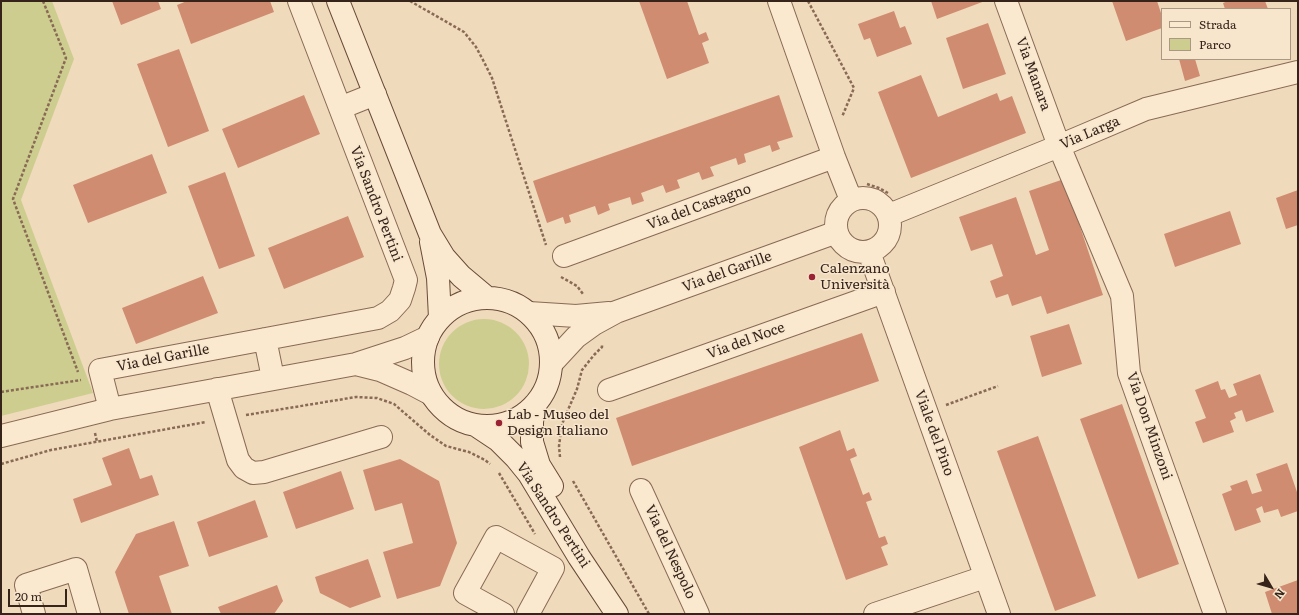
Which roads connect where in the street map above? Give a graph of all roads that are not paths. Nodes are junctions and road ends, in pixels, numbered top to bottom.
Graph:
1 (299, 1) edge
2 (338, 1) edge
3 (779, 1) edge
4 (1006, 1) edge
5 (1298, 72) edge
6 (375, 94) junction
7 (340, 108) junction
8 (1059, 146) junction
9 (834, 157) junction
10 (851, 200) junction
11 (889, 215) junction
12 (837, 232) junction
13 (430, 234) junction
14 (869, 252) junction
15 (556, 260) road end
16 (884, 292) junction
17 (486, 297) junction
18 (400, 300) joint
19 (616, 312) junction
20 (529, 313) junction
21 (440, 318) junction
22 (428, 337) junction
23 (265, 339) junction
24 (356, 364) junction
25 (551, 364) junction
26 (273, 378) junction
27 (217, 389) junction
28 (609, 390) dead end
29 (431, 394) junction
30 (536, 404) junction
31 (110, 409) junction
32 (477, 426) junction
33 (1, 436) edge
34 (381, 437) dead end
35 (641, 490) dead end
36 (985, 577) junction
37 (34, 614) edge
38 (89, 614) edge
39 (503, 614) edge
40 (528, 614) edge
41 (619, 614) edge
42 (698, 614) edge
43 (875, 614) edge
44 (999, 614) edge
45 (1215, 614) edge

1 - 7 street, Via Sandro Pertini
2 - 6 street
3 - 9 street
4 - 8 street, Via Manara
5 - 8 street, Via Larga
6 - 7 street
6 - 13 street
7 - 18 street, Via Sandro Pertini
8 - 11 street, Via Larga
8 - 45 street, Via Don Minzoni
9 - 10 street
9 - 15 street, Via del Castagno
10 - 11 street
10 - 12 street
11 - 14 street
12 - 14 street
12 - 19 street, Via del Garille
13 - 17 street
13 - 21 street
14 - 16 street, Viale del Pino
16 - 28 street, Via del Noce
16 - 36 street, Viale del Pino
17 - 20 street, Via Sandro Pertini
17 - 21 street, Via Sandro Pertini
18 - 23 street, Via del Garille
19 - 20 street, Via del Garille
19 - 25 street, Via del Garille
20 - 25 street, Via Sandro Pertini
21 - 22 street, Via Sandro Pertini
22 - 24 street
22 - 29 street, Via Sandro Pertini
23 - 26 street
23 - 31 street, Via del Garille
24 - 26 street
24 - 29 street
25 - 30 street, Via Sandro Pertini
26 - 27 street
27 - 31 street
27 - 34 street
29 - 32 street, Via Sandro Pertini
30 - 32 street, Via Sandro Pertini
30 - 41 street, Via Sandro Pertini
31 - 33 street
32 - 41 street, Via Sandro Pertini
35 - 42 street, Via del Nespolo
36 - 43 street
36 - 44 street, Viale del Pino
37 - 38 street
39 - 40 street

